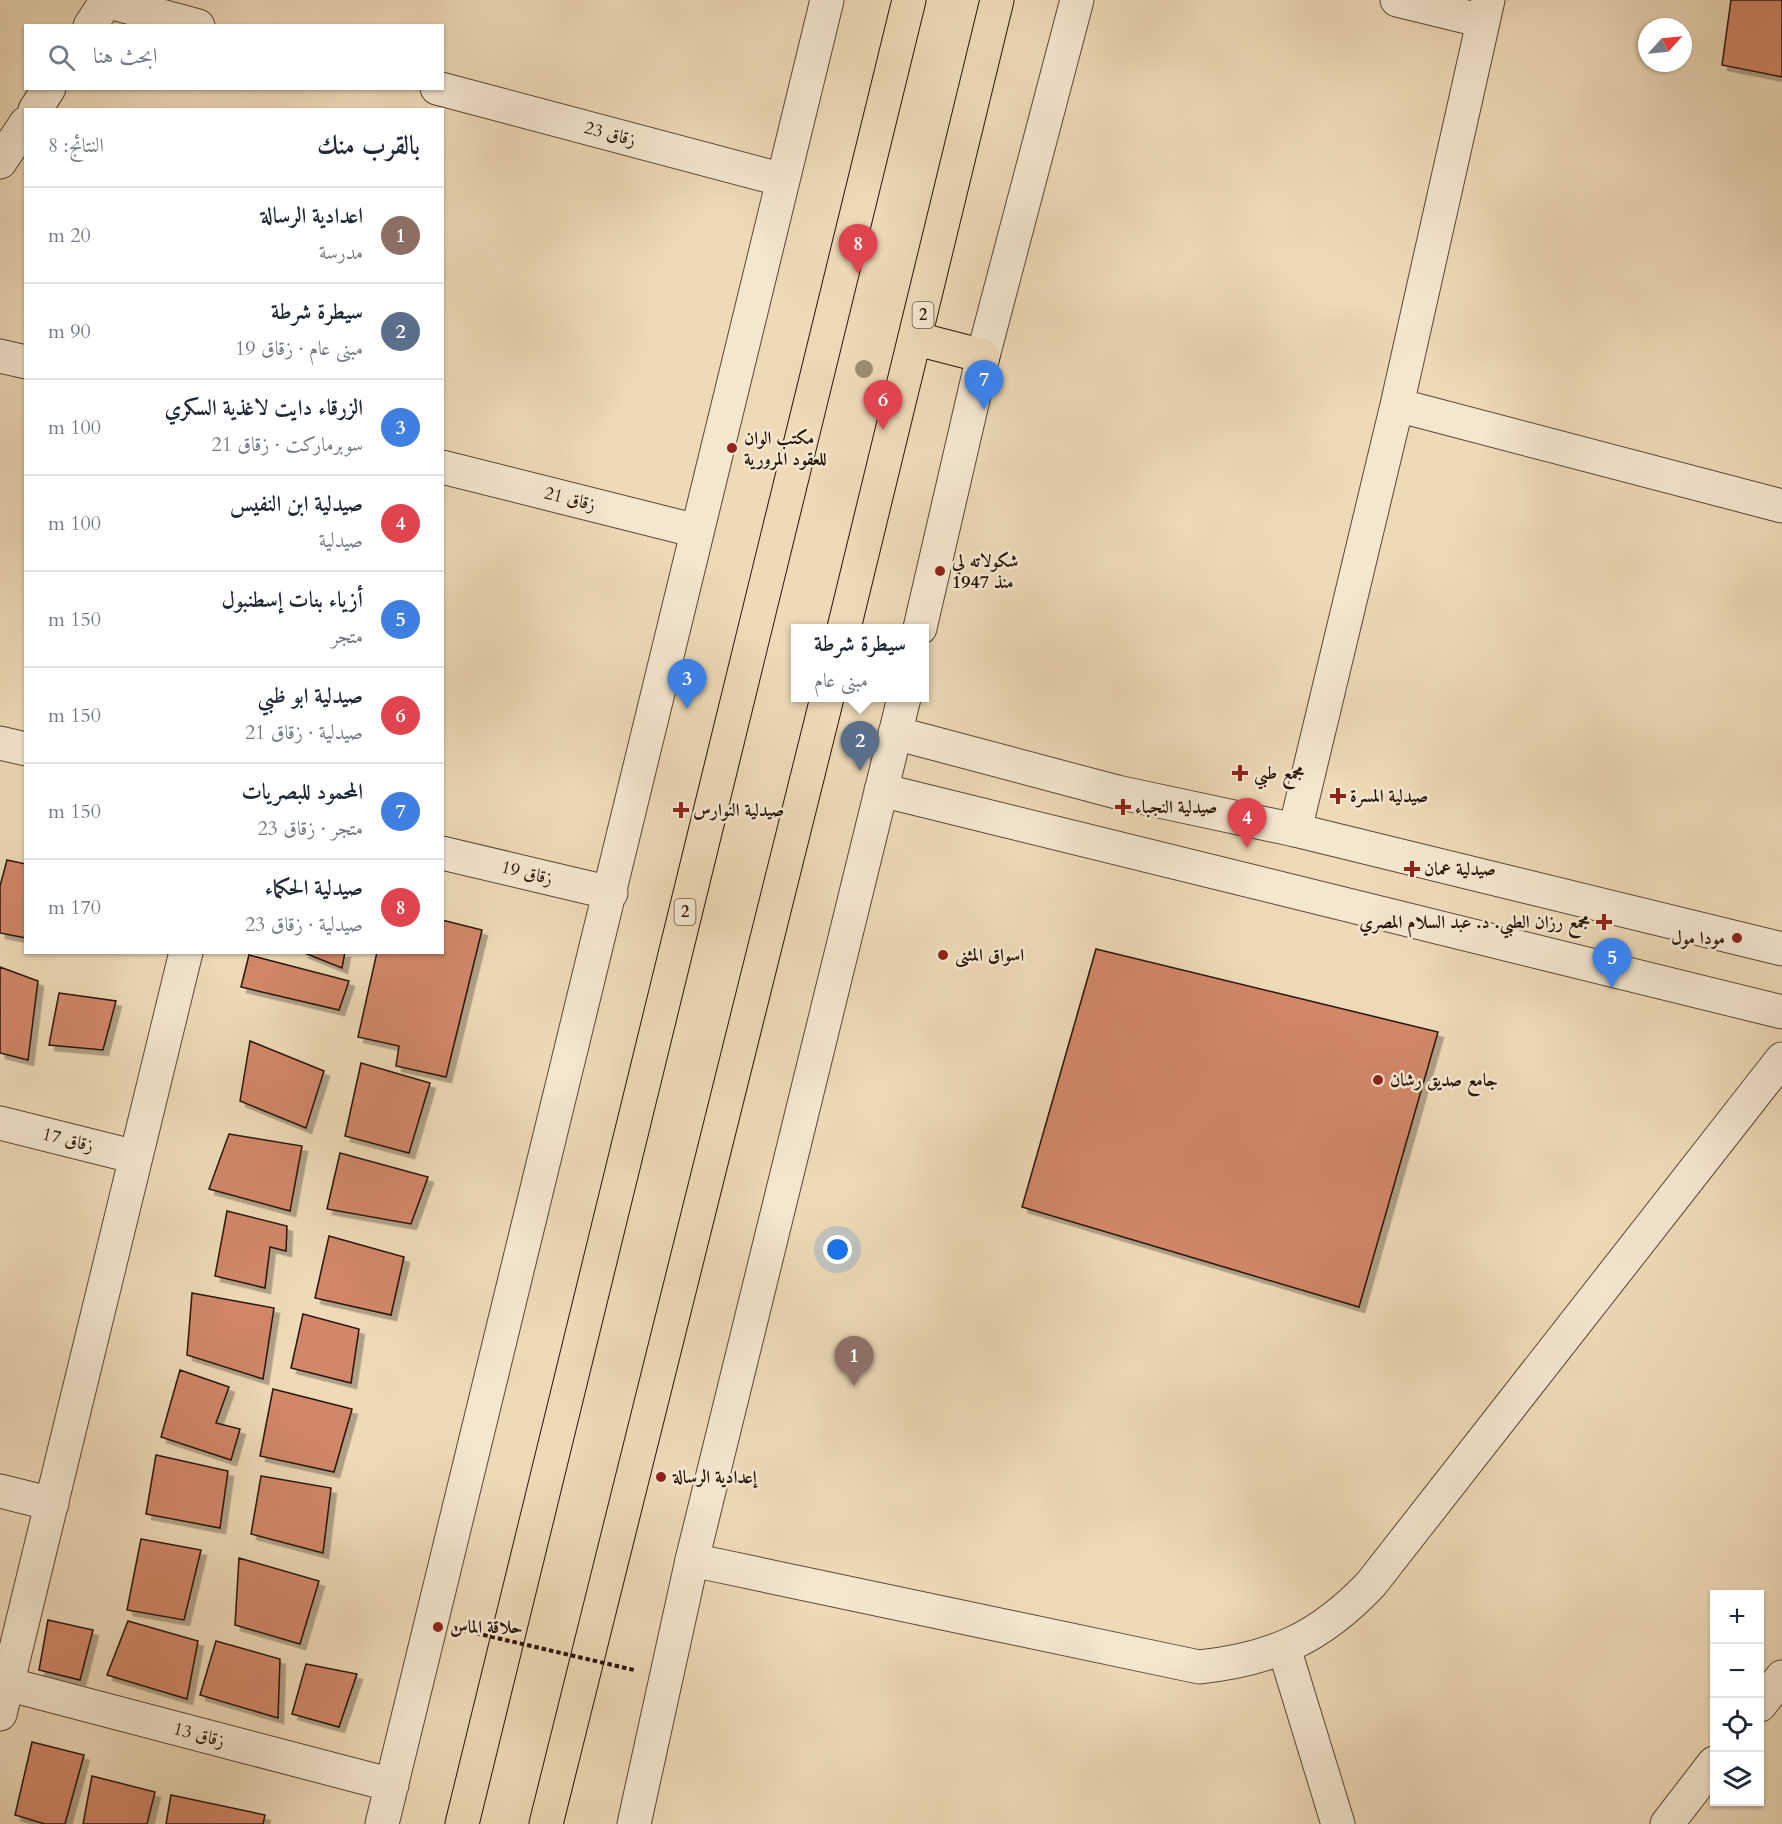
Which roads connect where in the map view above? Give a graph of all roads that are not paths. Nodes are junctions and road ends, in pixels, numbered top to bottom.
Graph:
1 (827, 0) edge
2 (909, 0) edge
3 (997, 0) edge
4 (1077, 0) edge
5 (1397, 0) edge
6 (101, 9) edge
7 (1486, 10) edge
8 (187, 24) edge
9 (48, 90) edge
10 (444, 90) edge
11 (36, 108) edge
12 (24, 126) edge
13 (0, 162) edge
14 (783, 180) junction
15 (917, 339) junction
16 (0, 356) edge
17 (983, 356) junction
18 (24, 362) edge
19 (1397, 405) junction
20 (444, 468) edge
21 (1782, 506) edge
22 (697, 531) junction
23 (845, 624) edge
24 (921, 624) edge
25 (826, 702) edge
26 (903, 702) edge
27 (895, 733) junction
28 (0, 743) edge
29 (24, 749) edge
30 (881, 790) junction
31 (1295, 830) junction
32 (444, 853) edge
33 (611, 893) junction
34 (1782, 949) edge
35 (186, 954) edge
36 (1782, 1012) edge
37 (1782, 1059) edge
38 (0, 1123) edge
39 (136, 1157) junction
40 (0, 1491) edge
41 (52, 1504) junction
42 (692, 1560) junction
43 (1284, 1648) junction
44 (1782, 1677) edge
45 (4, 1699) edge
46 (1764, 1701) edge
47 (1710, 1768) edge
48 (392, 1785) junction
49 (382, 1824) edge
50 (462, 1824) edge
51 (546, 1824) edge
52 (634, 1824) edge
53 (1338, 1824) edge
54 (1667, 1824) edge

1 - 14 street
2 - 50 highway, 2
3 - 15 highway, 2
4 - 17 street
5 - 7 street
6 - 8 street
7 - 19 street
9 - 11 street
10 - 14 street, زقاق 23
12 - 13 street
14 - 22 street
15 - 17 highway
15 - 23 highway, 2
16 - 18 street
17 - 24 street
19 - 21 street
19 - 31 street
20 - 22 street, زقاق 21
22 - 33 street
25 - 51 highway
26 - 27 street
27 - 30 street
27 - 31 street
28 - 29 street
30 - 36 street
30 - 42 street
31 - 34 street
32 - 33 street, زقاق 19
33 - 48 street
35 - 39 street
37 - 43 street
38 - 39 street, زقاق 17
39 - 41 street
40 - 41 street
41 - 45 street
42 - 43 street
42 - 52 street
43 - 53 street
44 - 46 street
45 - 48 street, زقاق 13
47 - 54 street
48 - 49 street

